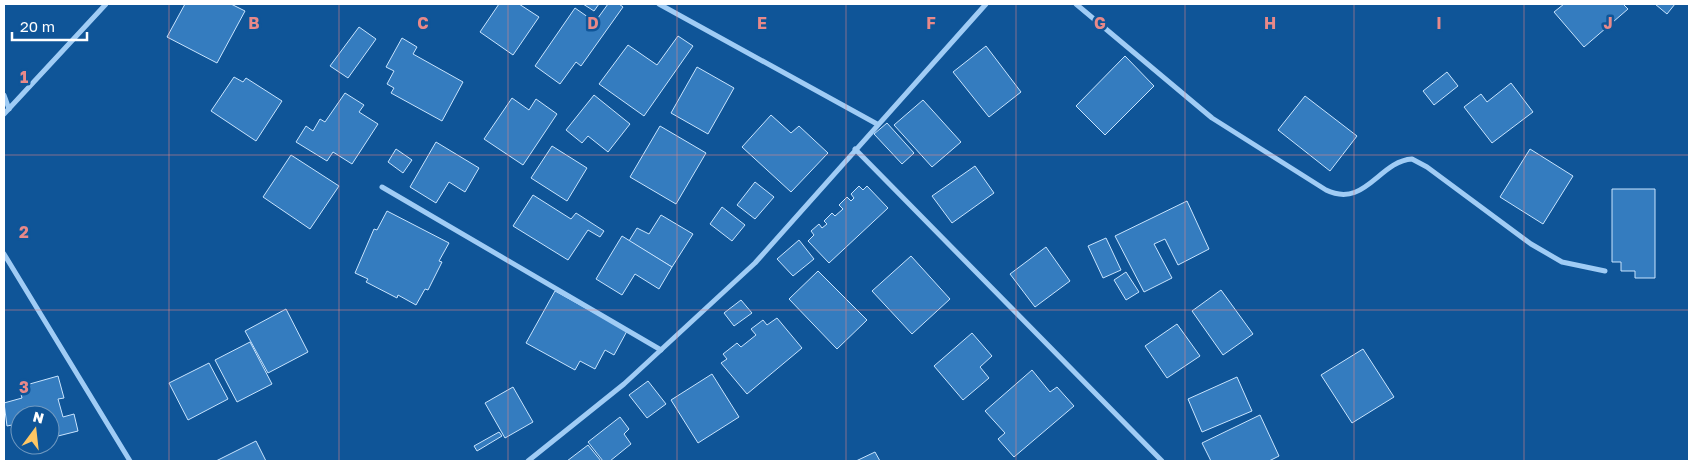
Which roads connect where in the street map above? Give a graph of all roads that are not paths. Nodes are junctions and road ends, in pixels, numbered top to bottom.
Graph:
1 (106, 4) edge
2 (659, 4) edge
3 (986, 4) edge
4 (1076, 4) edge
5 (4, 95) edge
6 (8, 109) junction
7 (4, 114) edge
8 (877, 124) junction
9 (855, 149) junction
10 (382, 187) dead end
11 (4, 254) edge
12 (1605, 271) dead end
13 (661, 350) junction
14 (538, 455) junction
15 (130, 461) edge
16 (528, 461) edge
17 (542, 461) edge
18 (1162, 461) edge

1 - 6 street
2 - 8 street
3 - 8 street
4 - 12 street
5 - 6 street
6 - 7 street
8 - 9 street
9 - 13 street
9 - 18 street
10 - 13 street
11 - 15 street
13 - 14 street
14 - 16 street
14 - 17 street

